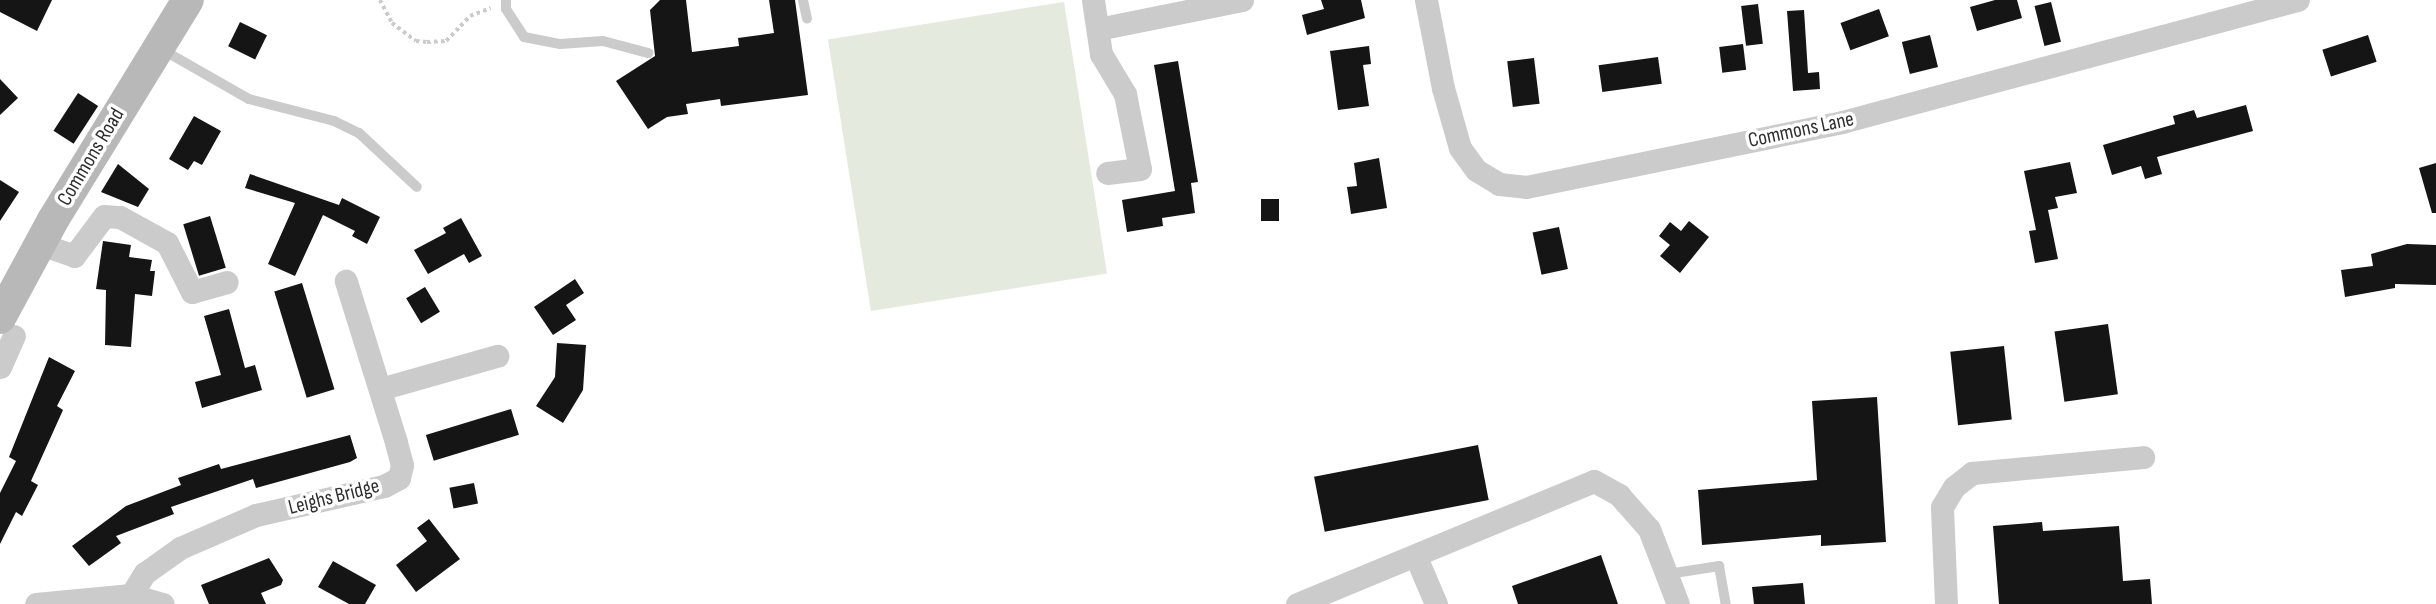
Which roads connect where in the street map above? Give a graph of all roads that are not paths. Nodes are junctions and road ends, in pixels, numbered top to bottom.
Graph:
1 (188, 0) edge
2 (506, 0) edge
3 (803, 0) edge
4 (1093, 0) edge
5 (1242, 0) edge
6 (1426, 0) edge
7 (2298, 0) edge
8 (807, 19) dead end
9 (1098, 29) junction
10 (158, 47) junction
11 (648, 53) dead end
12 (1107, 173) dead end
13 (417, 187) dead end
14 (40, 244) junction
15 (346, 281) dead end
16 (226, 282) dead end
17 (7, 327) edge
18 (497, 356) dead end
19 (0, 367) edge
20 (380, 388) junction
21 (2143, 457) dead end
22 (1416, 557) junction
23 (1668, 574) junction
24 (131, 595) junction
25 (36, 604) edge
26 (163, 604) edge
27 (1297, 604) edge
28 (1436, 604) edge
29 (1678, 604) edge
30 (1726, 604) edge
31 (1946, 604) edge

1 - 10 street, Commons Road
2 - 11 lane
3 - 8 lane
4 - 9 street
5 - 9 street
6 - 7 street, Commons Lane
9 - 12 street
10 - 13 lane
10 - 14 street, Commons Road
14 - 16 street
14 - 17 street, Commons Road
15 - 20 street, Leighs Bridge
17 - 19 street
18 - 20 street
20 - 24 street, Leighs Bridge
21 - 31 street
22 - 23 street
22 - 27 street
22 - 28 street
23 - 29 street
23 - 30 lane
24 - 25 street
24 - 26 street

